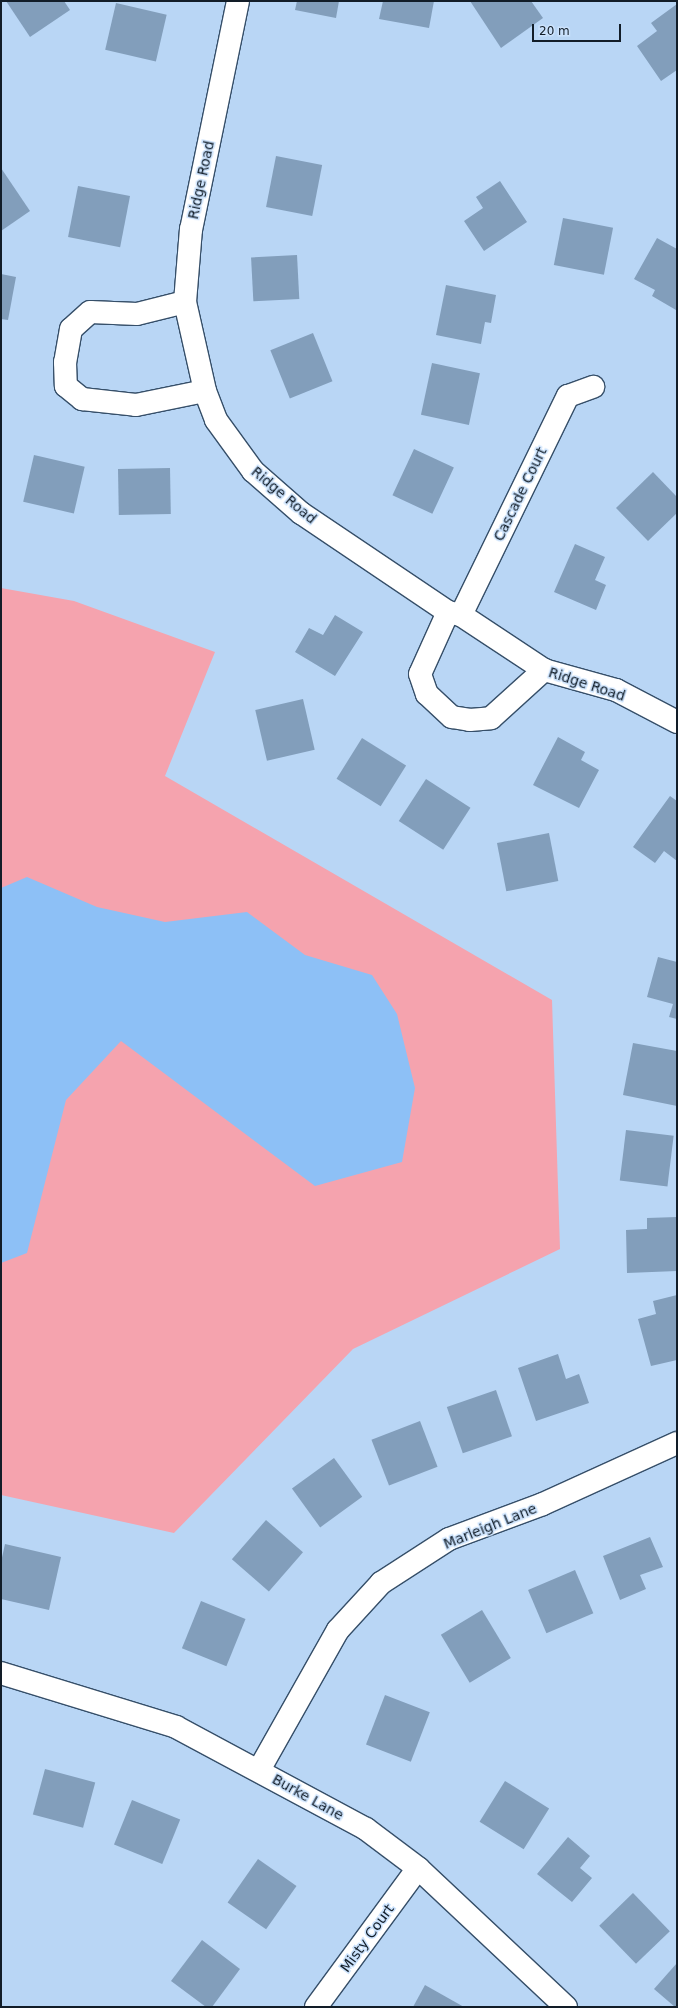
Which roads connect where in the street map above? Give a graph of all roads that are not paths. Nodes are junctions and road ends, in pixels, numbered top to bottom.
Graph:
1 (238, 1) edge
2 (186, 302) junction
3 (593, 387) dead end
4 (205, 391) junction
5 (454, 613) junction
6 (544, 670) junction
7 (677, 722) edge
8 (677, 1443) edge
9 (1, 1673) edge
10 (260, 1770) junction
11 (418, 1868) junction
12 (316, 2007) edge
13 (566, 2007) edge

1 - 2 street, Ridge Road
2 - 4 street, Ridge Road
2 - 4 street
3 - 5 street, Cascade Court
4 - 5 street, Ridge Road
5 - 6 street, Ridge Road
5 - 6 street, Cascade Court
6 - 7 street, Ridge Road
8 - 10 street, Marleigh Lane
9 - 10 street, Burke Lane
10 - 11 street, Burke Lane
11 - 12 street, Misty Court
11 - 13 street, Burke Lane

